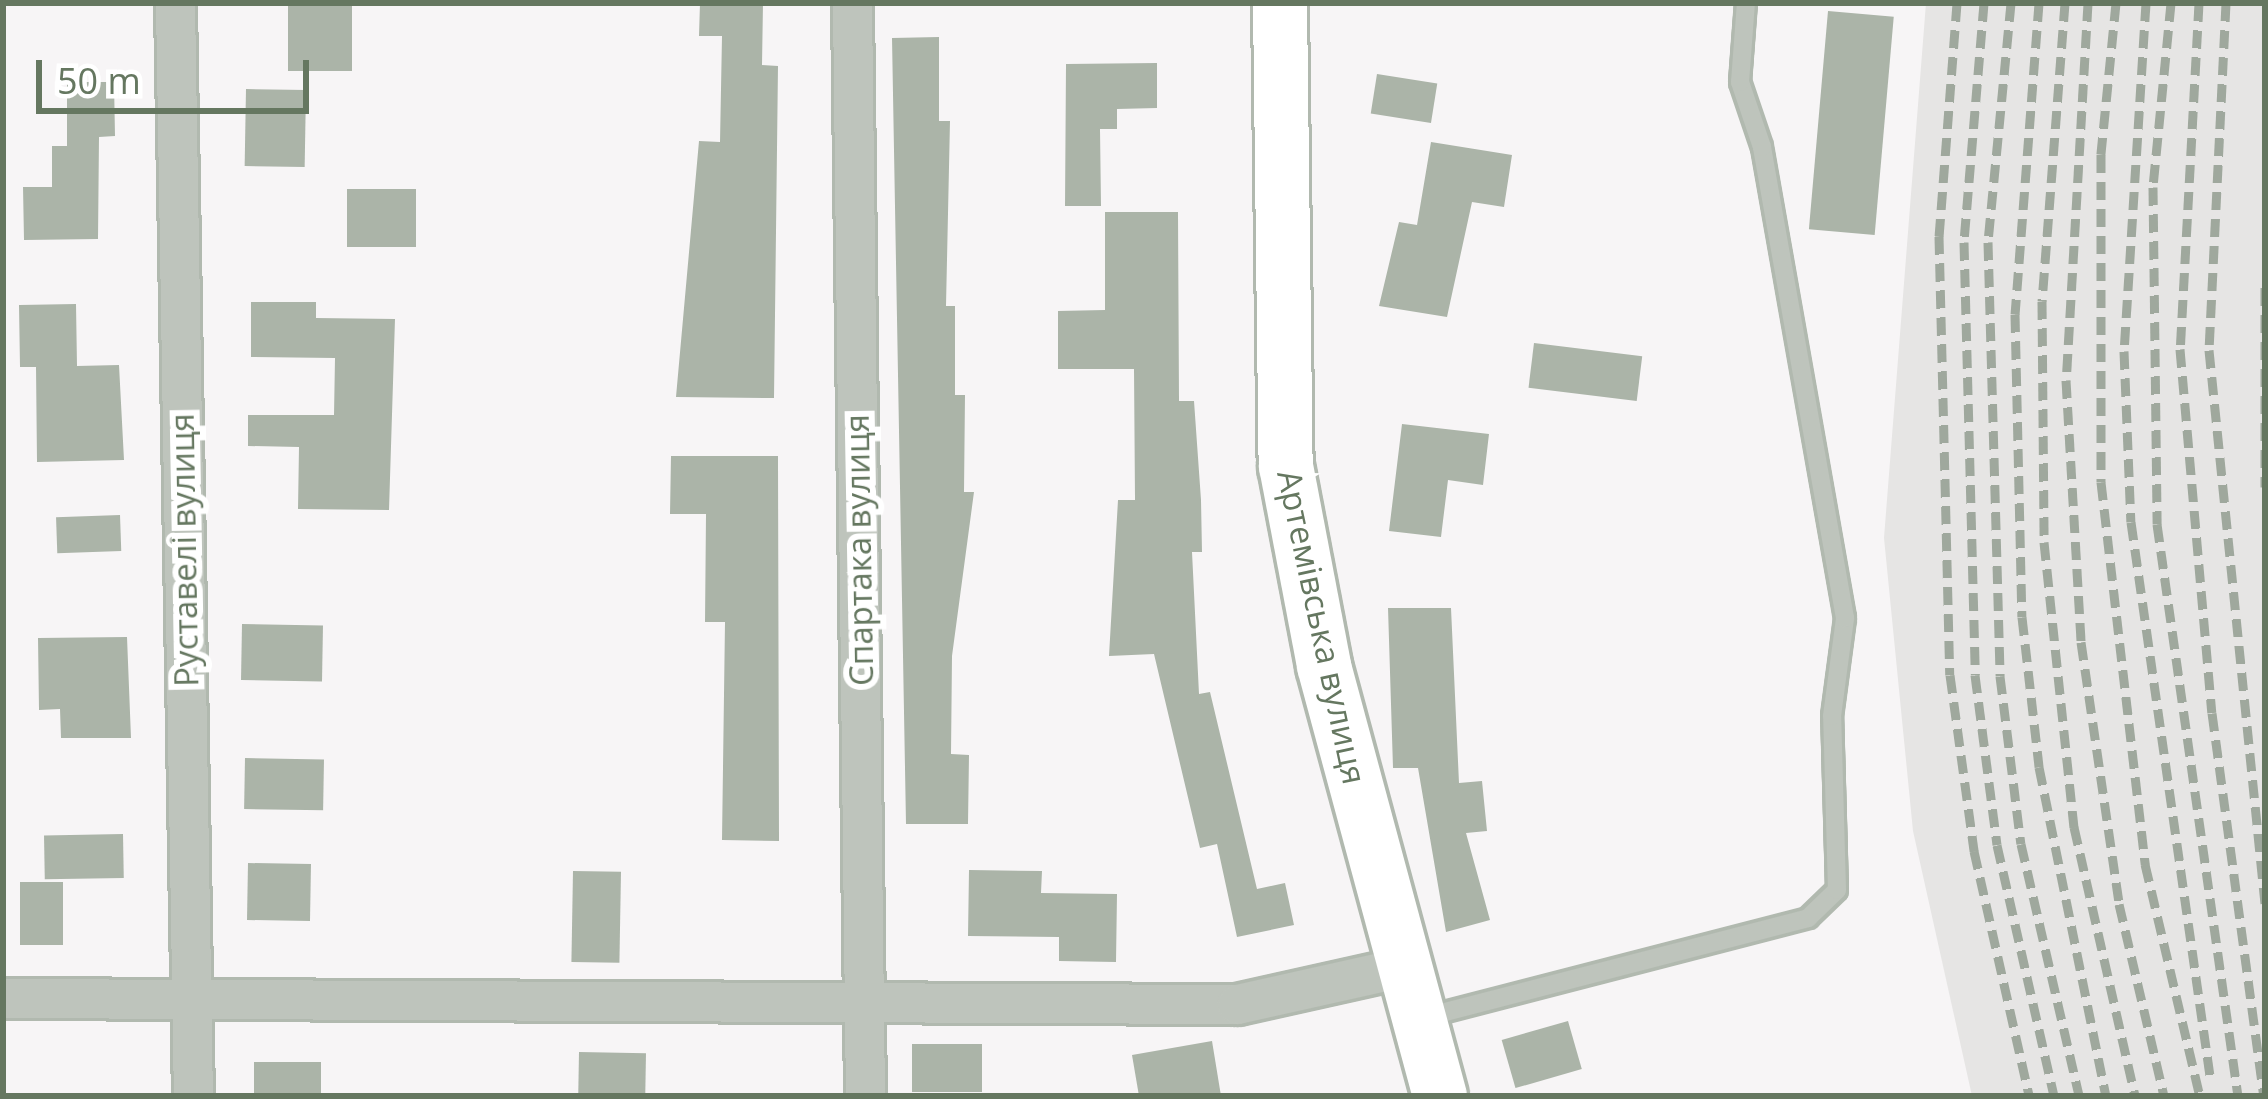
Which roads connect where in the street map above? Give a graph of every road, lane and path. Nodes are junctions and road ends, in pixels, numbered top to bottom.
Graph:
1 (176, 3) edge
2 (853, 3) edge
3 (1280, 3) edge
4 (1746, 3) edge
5 (1402, 967) junction
6 (3, 998) edge
7 (190, 998) junction
8 (864, 1000) junction
9 (1417, 1019) junction
10 (193, 1096) edge
11 (865, 1096) edge
12 (1440, 1096) edge

1 - 7 street, Руставелі вулиця
2 - 8 street, Спартака вулиця
3 - 5 main road, Артемівська вулиця
4 - 9 lane
5 - 8 street
5 - 9 main road, Артемівська вулиця
6 - 7 street
7 - 8 street
7 - 10 street, Руставелі вулиця
8 - 11 street, Спартака вулиця
9 - 12 main road, Артемівська вулиця

